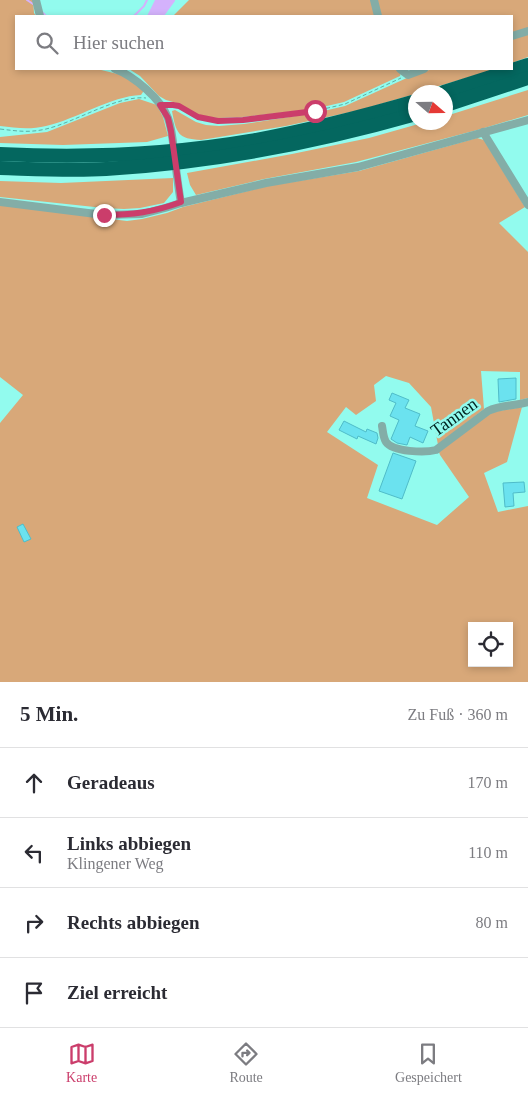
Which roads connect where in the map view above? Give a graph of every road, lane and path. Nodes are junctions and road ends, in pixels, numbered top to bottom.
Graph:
1 (36, 0) edge
2 (374, 0) edge
3 (39, 14) edge
4 (378, 15) edge
5 (528, 31) edge
6 (513, 36) edge
7 (528, 65) edge
8 (118, 70) edge
9 (401, 70) edge
10 (421, 70) edge
11 (512, 70) edge
12 (513, 70) edge
13 (408, 75) junction
14 (528, 78) edge
15 (453, 89) edge
16 (157, 102) junction
17 (408, 103) edge
18 (453, 103) edge
19 (408, 116) edge
20 (528, 120) edge
21 (0, 129) edge
22 (484, 132) junction
23 (0, 154) edge
24 (186, 156) junction
25 (159, 158) junction
26 (0, 168) edge
27 (0, 202) edge
28 (181, 202) junction
29 (528, 205) edge
30 (528, 402) edge
31 (382, 426) dead end

1 - 3 street
2 - 4 street
5 - 6 street
7 - 12 highway
8 - 16 street
9 - 13 street
10 - 13 street
11 - 15 highway
13 - 16 path
14 - 18 highway
16 - 21 path
16 - 28 street
17 - 24 highway
19 - 24 highway
20 - 22 street
22 - 28 street
22 - 29 street
23 - 25 highway
24 - 25 highway
25 - 26 highway
27 - 28 street
30 - 31 street, Tannen

